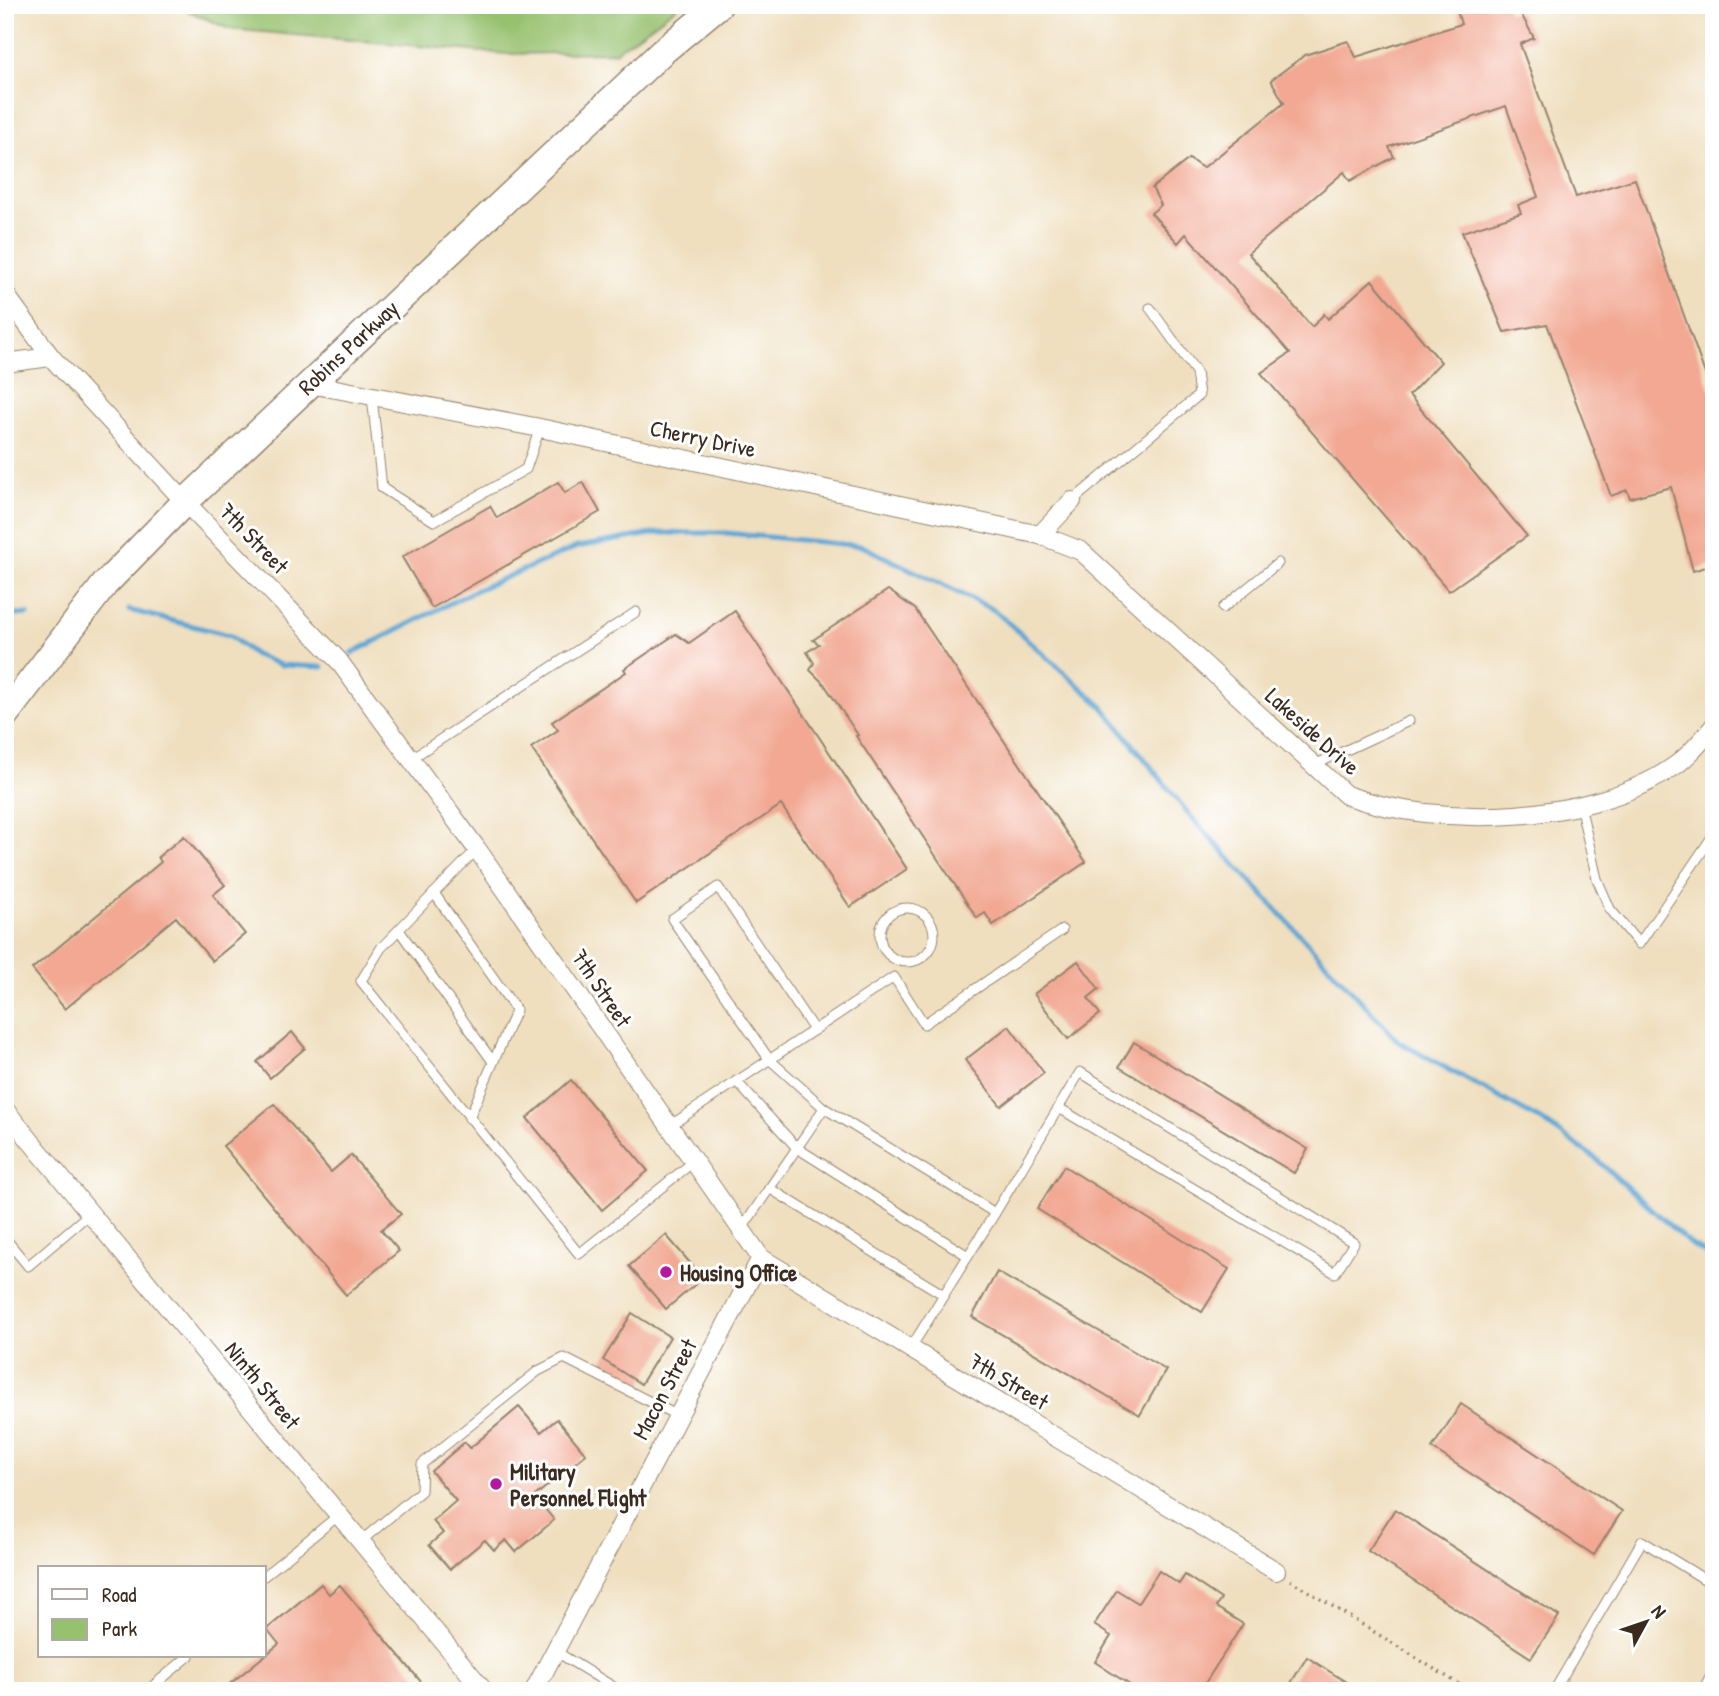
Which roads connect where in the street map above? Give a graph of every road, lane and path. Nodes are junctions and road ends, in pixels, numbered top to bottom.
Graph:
1 (719, 5) edge
2 (5, 295) edge
3 (1150, 308) dead end
4 (51, 357) junction
5 (5, 363) edge
6 (310, 384) junction
7 (372, 397) junction
8 (540, 428) junction
9 (1072, 501) joint
10 (185, 502) junction
11 (1040, 535) junction
12 (1278, 563) dead end
13 (1223, 608) dead end
14 (636, 612) dead end
15 (5, 715) edge
16 (1409, 721) dead end
17 (1711, 735) edge
18 (412, 758) junction
19 (1312, 766) junction
20 (1580, 805) junction
21 (1714, 834) edge
22 (477, 849) junction
23 (434, 893) junction
24 (398, 930) junction
25 (1062, 930) dead end
26 (898, 961) junction
27 (894, 977) junction
28 (814, 1030) junction
29 (769, 1059) junction
30 (493, 1062) junction
31 (736, 1081) junction
32 (824, 1108) junction
33 (1059, 1108) junction
34 (5, 1110) edge
35 (469, 1118) junction
36 (668, 1127) junction
37 (797, 1148) junction
38 (693, 1162) junction
39 (769, 1188) junction
40 (90, 1213) junction
41 (995, 1213) junction
42 (741, 1230) junction
43 (5, 1238) edge
44 (968, 1256) junction
45 (761, 1258) junction
46 (944, 1295) junction
47 (910, 1349) junction
48 (678, 1416) junction
49 (339, 1515) junction
50 (361, 1541) junction
51 (1276, 1571) joint
52 (266, 1574) edge
53 (1714, 1585) edge
54 (555, 1651) junction
55 (187, 1658) edge
56 (1714, 1670) edge
57 (621, 1690) edge
58 (147, 1691) edge
59 (484, 1691) edge
60 (534, 1691) edge
61 (1470, 1691) edge
62 (1554, 1691) edge
63 (1703, 1691) edge

1 - 6 street, Robins Parkway
2 - 4 street, 7th Street
3 - 9 lane
4 - 5 street
4 - 10 street, 7th Street
6 - 7 street, Cherry Drive
6 - 10 street, Robins Parkway
7 - 8 street, Cherry Drive
7 - 8 lane
8 - 11 street, Cherry Drive
9 - 11 street
10 - 15 street, Robins Parkway
10 - 18 street, 7th Street
11 - 19 street, Lakeside Drive
12 - 13 lane
14 - 18 lane
16 - 19 lane
17 - 20 street, Lakeside Drive
18 - 22 street, 7th Street
19 - 20 street, Lakeside Drive
20 - 21 lane
22 - 23 lane
22 - 36 street, 7th Street
23 - 24 lane
23 - 30 lane
24 - 30 lane
24 - 35 lane
25 - 27 lane
26 - 26 lane
26 - 27 lane
27 - 28 lane
28 - 29 lane
28 - 29 lane
29 - 31 lane
29 - 32 lane
30 - 35 lane
31 - 36 lane
31 - 37 lane
32 - 37 lane
32 - 41 lane
33 - 33 lane
33 - 41 lane
34 - 40 street, Ninth Street
35 - 38 lane
36 - 38 street, 7th Street
37 - 39 lane
37 - 44 lane
38 - 42 street, 7th Street
39 - 42 lane
39 - 46 lane
40 - 43 lane
40 - 49 street, Ninth Street
41 - 44 lane
42 - 45 street, 7th Street
44 - 46 lane
45 - 47 street, 7th Street
45 - 48 street, Macon Street
46 - 47 lane
47 - 51 street, 7th Street
48 - 50 lane
48 - 54 street, Macon Street
49 - 50 street, Ninth Street
49 - 52 lane
50 - 59 street, Ninth Street
51 - 61 path
53 - 62 lane
54 - 57 lane
54 - 60 street, Macon Street
55 - 58 lane
56 - 63 lane

